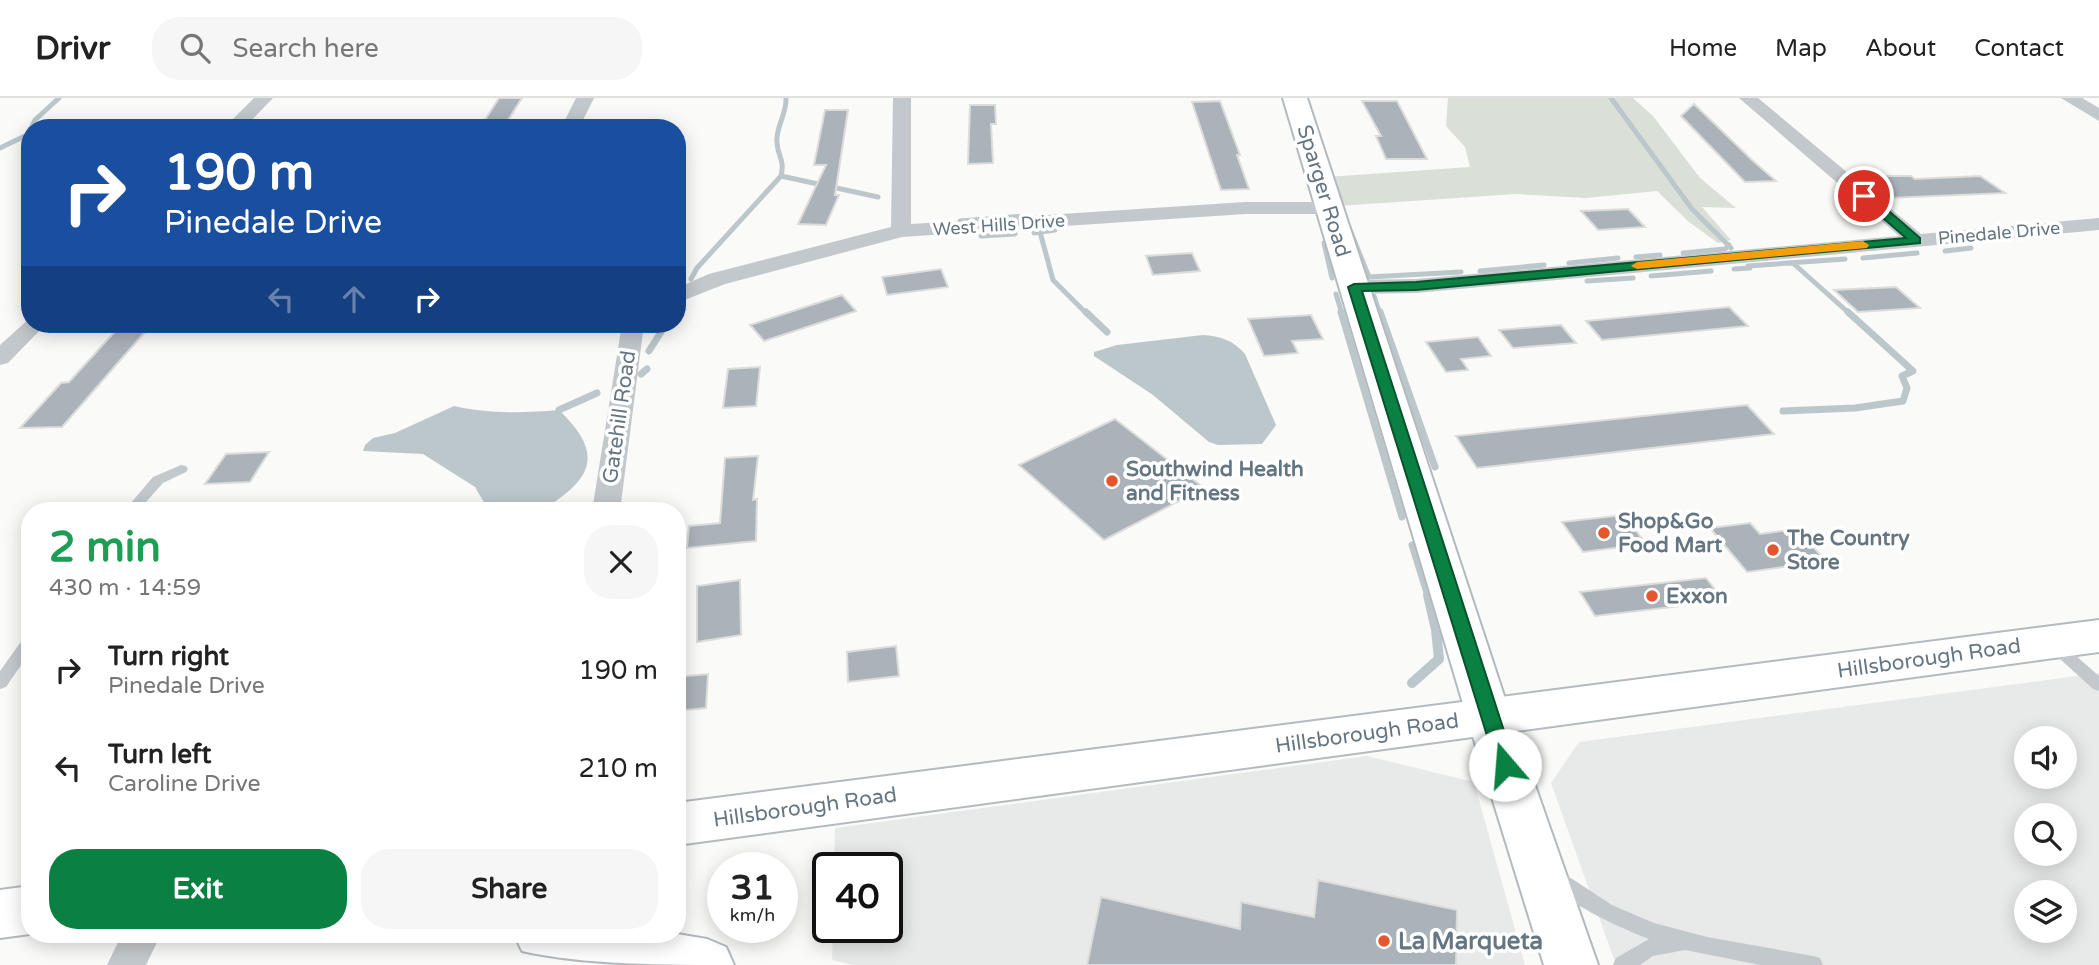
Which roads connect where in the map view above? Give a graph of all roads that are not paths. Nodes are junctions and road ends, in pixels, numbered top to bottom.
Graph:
1 (264, 98) edge
2 (585, 98) edge
3 (902, 98) edge
4 (1295, 98) edge
5 (1748, 98) edge
6 (2070, 98) edge
7 (2099, 116) edge
8 (242, 119) edge
9 (574, 119) edge
10 (1329, 208) junction
11 (2099, 224) edge
12 (901, 231) junction
13 (1916, 240) junction
14 (1354, 287) junction
15 (686, 292) edge
16 (26, 333) edge
17 (632, 333) edge
18 (0, 358) edge
19 (181, 468) dead end
20 (138, 502) edge
21 (607, 502) edge
22 (2099, 636) edge
23 (2051, 642) junction
24 (21, 653) edge
25 (0, 682) edge
26 (2099, 685) edge
27 (1489, 717) junction
28 (686, 823) edge
29 (1537, 862) junction
30 (21, 911) edge
31 (0, 914) edge
32 (1687, 941) junction
33 (137, 943) edge
34 (588, 943) edge
35 (125, 965) edge
36 (707, 965) edge
37 (1571, 965) edge
38 (1623, 965) edge
39 (1813, 965) edge

1 - 8 street
2 - 9 street
3 - 12 street
4 - 10 street, Sparger Road
5 - 13 street
6 - 7 street
10 - 12 street, West Hills Drive
10 - 14 street, Sparger Road
11 - 13 street, Pinedale Drive
12 - 15 street, West Hills Drive
13 - 14 street, Pinedale Drive
14 - 27 street, Sparger Road
16 - 18 street
17 - 21 street, Gatehill Road
19 - 20 lane
22 - 23 street, Hillsborough Road
23 - 26 lane
23 - 27 street, Hillsborough Road
24 - 25 lane
27 - 28 street, Hillsborough Road
27 - 29 street, Sparger Road
29 - 32 lane
29 - 37 street, Sparger Road
30 - 31 street
32 - 38 lane
32 - 39 lane
33 - 35 street
34 - 36 street

